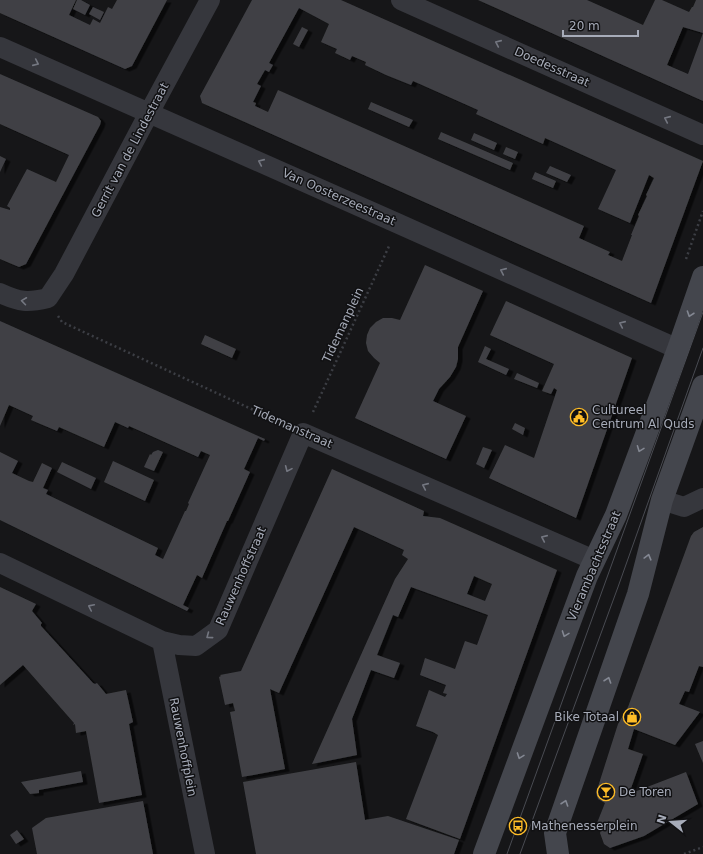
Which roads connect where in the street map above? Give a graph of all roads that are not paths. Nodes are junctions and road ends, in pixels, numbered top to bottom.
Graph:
1 (210, 0) edge
2 (401, 0) edge
3 (0, 47) edge
4 (148, 113) junction
5 (703, 135) edge
6 (703, 277) edge
7 (0, 293) edge
8 (678, 349) junction
9 (703, 386) edge
10 (304, 433) joint
11 (703, 498) edge
12 (662, 500) junction
13 (594, 560) junction
14 (0, 563) edge
15 (162, 641) junction
16 (205, 854) edge
17 (484, 854) edge
18 (558, 854) edge

1 - 4 street, Gerrit van de Lindestraat
5 -> 2 street, Doedesstraat
3 -> 4 street, Van Oosterzeestraat
4 -> 7 street, Gerrit van de Lindestraat
8 -> 4 street, Van Oosterzeestraat
6 -> 8 street, Vierambachtsstraat
8 -> 13 street, Vierambachtsstraat
9 - 12 street
13 -> 10 street, Tidemanstraat
10 -> 15 street, Rauwenhoffstraat
11 - 12 street
18 -> 12 street
13 -> 17 street, Vierambachtsstraat
15 -> 14 street, Rauwenhoffstraat
15 - 16 street, Rauwenhoffplein

